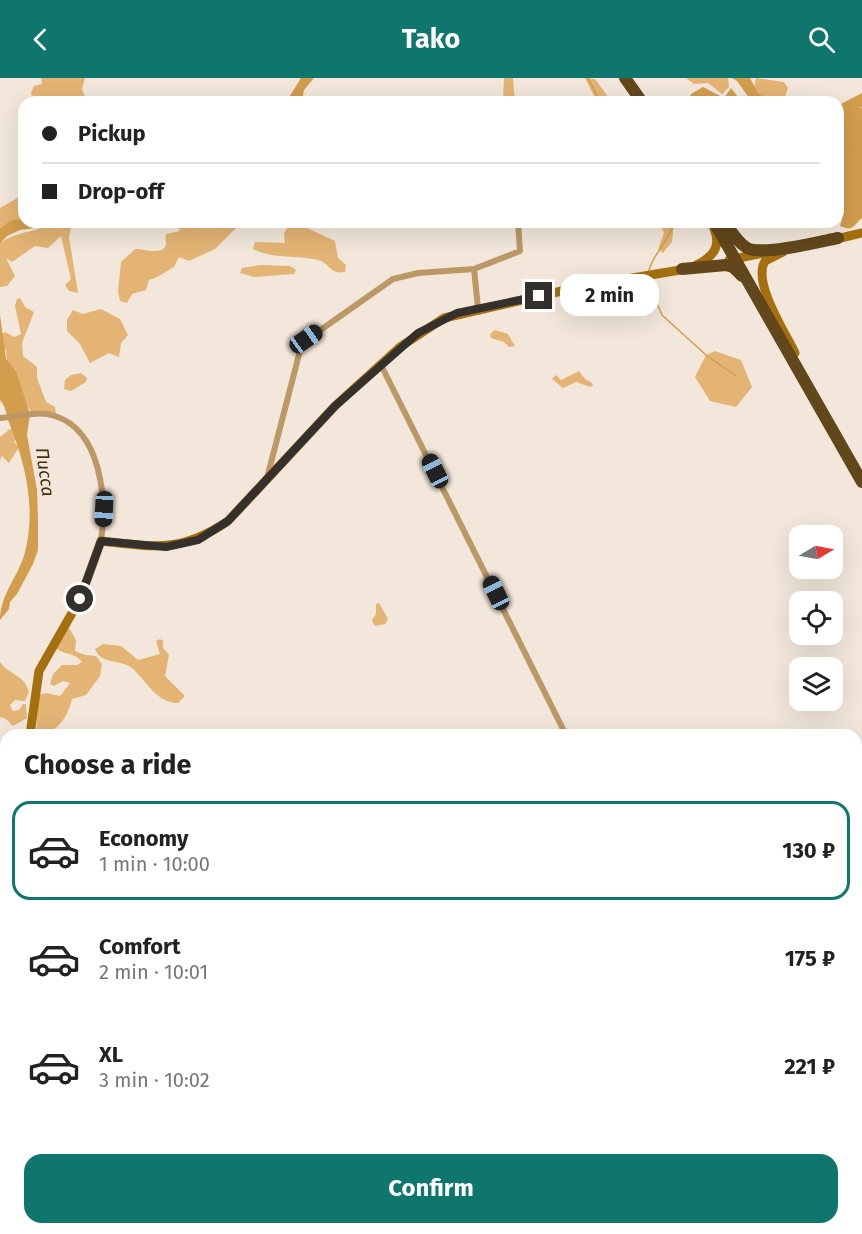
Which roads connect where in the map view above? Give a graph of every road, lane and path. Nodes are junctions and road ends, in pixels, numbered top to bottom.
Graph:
1 (625, 78) edge
2 (638, 96) edge
3 (518, 228) edge
4 (714, 228) edge
5 (717, 228) edge
6 (727, 228) edge
7 (729, 228) edge
8 (862, 233) edge
9 (838, 238) junction
10 (740, 257) junction
11 (474, 269) junction
12 (682, 269) junction
13 (478, 308) junction
14 (796, 359) junction
15 (381, 364) junction
16 (1, 418) edge
17 (267, 479) junction
18 (862, 482) edge
19 (101, 541) junction
20 (31, 729) edge
21 (563, 729) edge

1 - 2 highway
3 - 11 street
4 - 12 street
5 - 10 highway
6 - 10 highway
7 - 9 highway
8 - 9 street
9 - 10 street
9 - 14 street
10 - 12 street
10 - 14 highway
11 - 13 street
11 - 17 street
12 - 13 street
12 - 14 highway
13 - 15 street
14 - 18 highway
15 - 17 street
15 - 21 street
16 - 19 street
17 - 19 street
19 - 20 street

